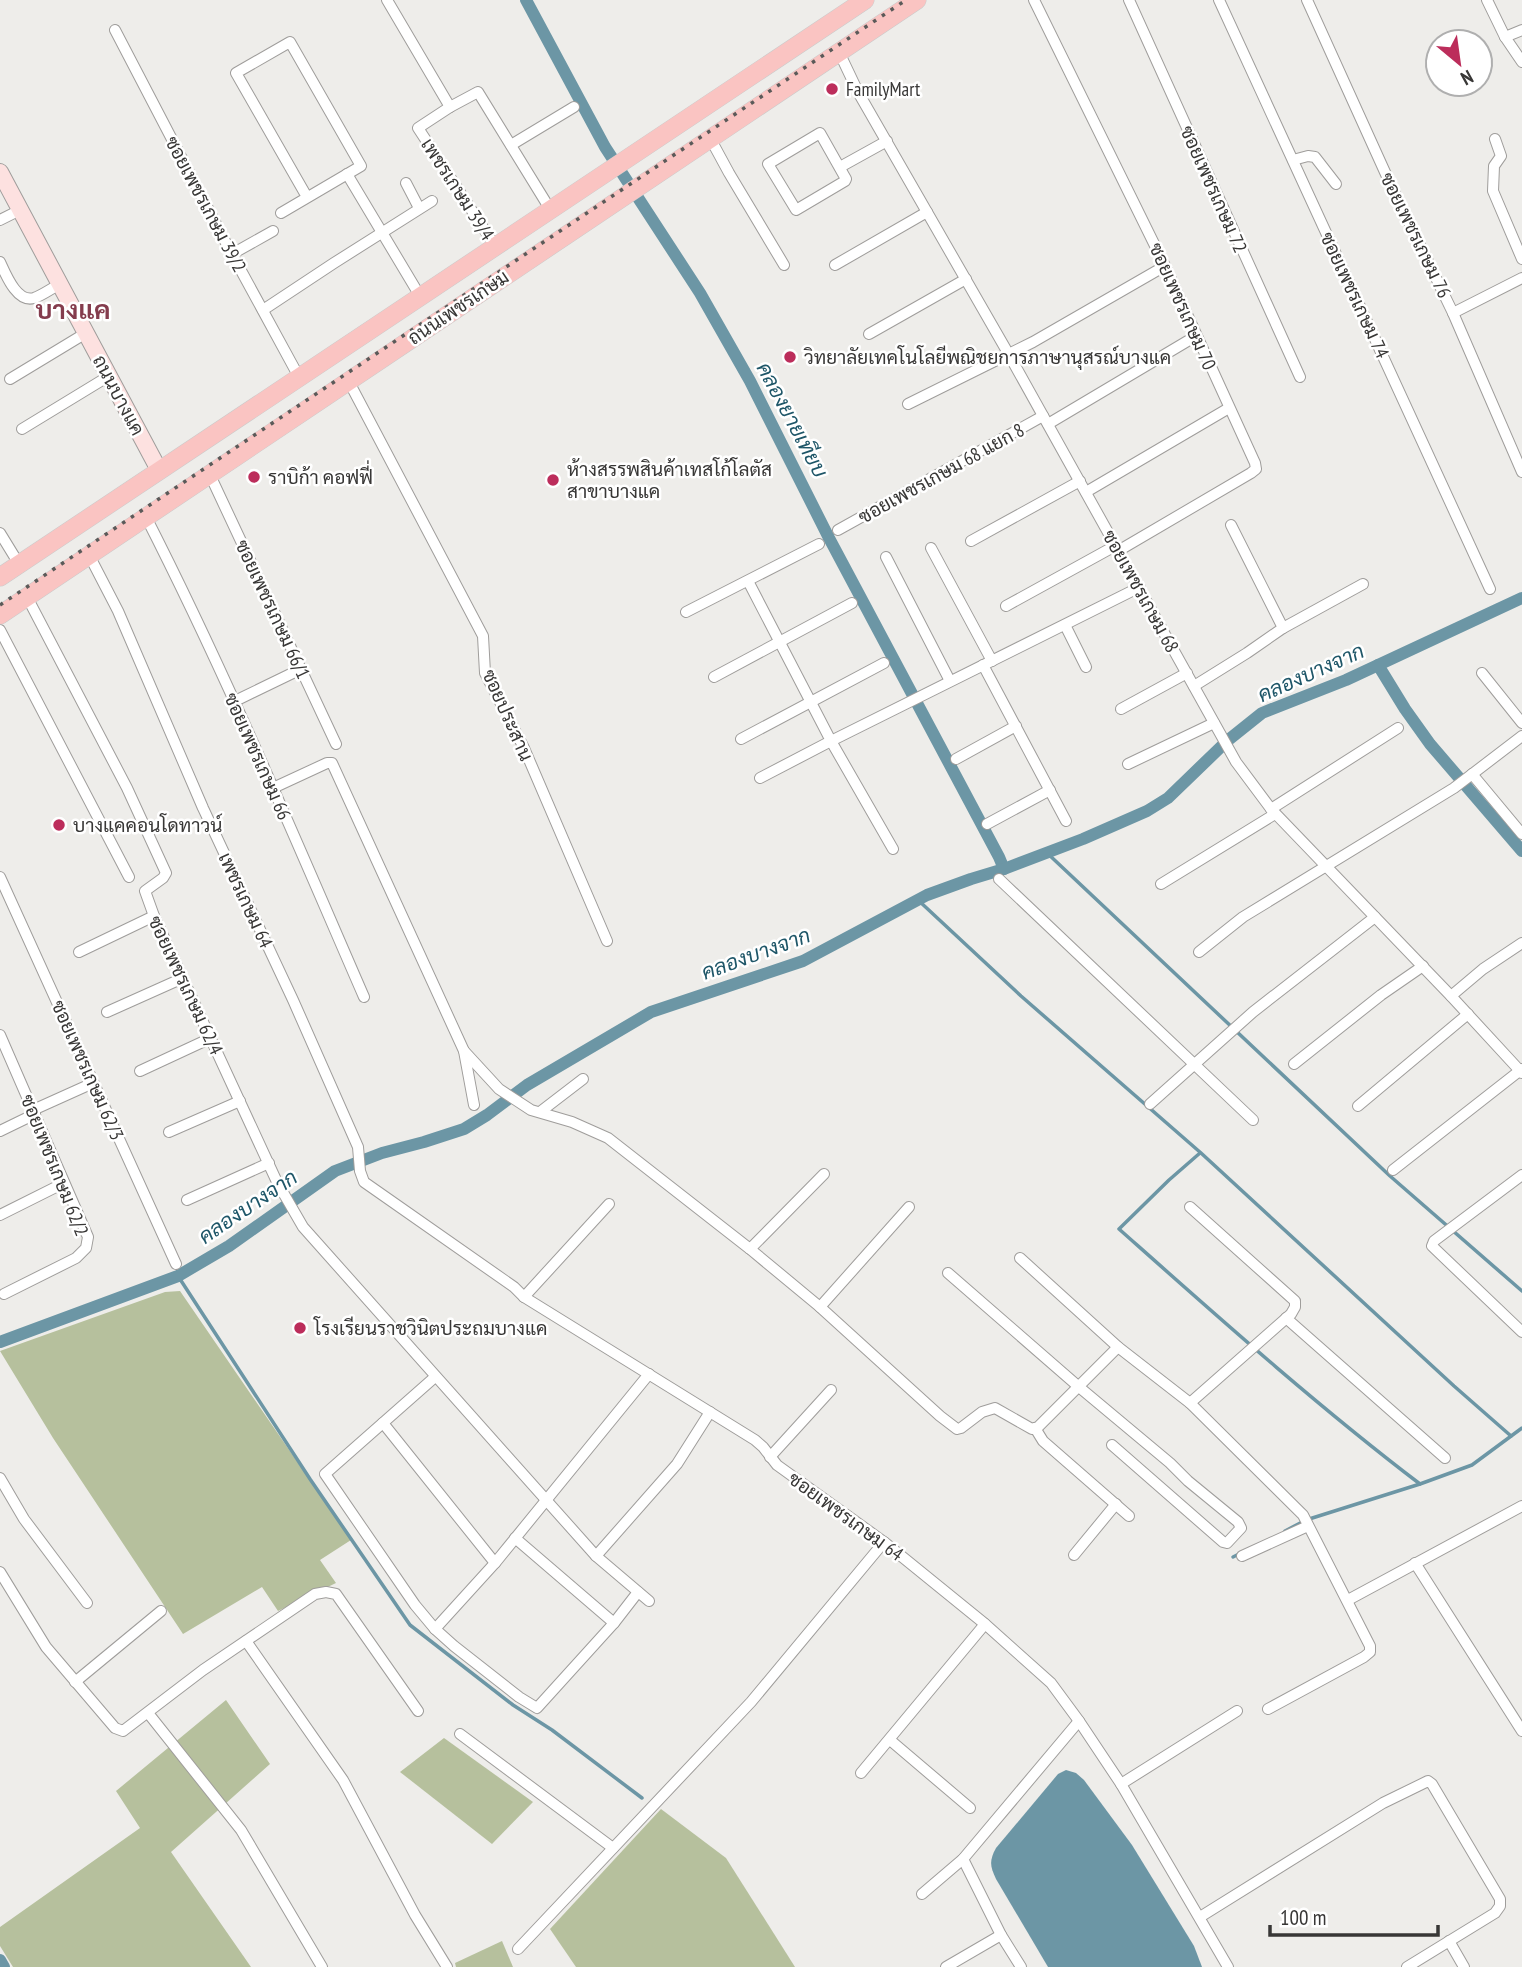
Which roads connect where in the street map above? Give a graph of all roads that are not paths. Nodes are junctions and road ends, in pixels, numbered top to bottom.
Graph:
1 (387, 0) edge
2 (865, 0) edge
3 (917, 0) edge
4 (1034, 0) edge
5 (1129, 0) edge
6 (1219, 0) edge
7 (1307, 0) edge
8 (1488, 0) edge
9 (115, 30) dead end
10 (1522, 30) edge
11 (1506, 37) junction
12 (839, 52) junction
13 (1522, 62) edge
14 (450, 107) junction
15 (574, 107) dead end
16 (710, 138) junction
17 (1494, 139) dead end
18 (887, 141) junction
19 (511, 145) junction
20 (1293, 160) junction
21 (840, 167) junction
22 (1, 174) edge
23 (347, 174) junction
24 (406, 183) dead end
25 (1336, 184) dead end
26 (307, 197) junction
27 (432, 201) dead end
28 (419, 208) junction
29 (550, 209) junction
30 (20, 210) junction
31 (928, 212) junction
32 (281, 213) dead end
33 (0, 220) edge
34 (273, 231) dead end
35 (382, 233) junction
36 (495, 246) junction
37 (232, 254) junction
38 (1522, 259) edge
39 (784, 265) dead end
40 (835, 265) dead end
41 (1165, 266) junction
42 (2, 270) edge
43 (1522, 278) edge
44 (966, 279) junction
45 (60, 284) junction
46 (420, 296) junction
47 (263, 310) junction
48 (1453, 313) junction
49 (86, 333) junction
50 (869, 334) dead end
51 (1196, 336) junction
52 (1008, 353) junction
53 (109, 376) junction
54 (299, 377) junction
55 (1300, 377) dead end
56 (10, 379) dead end
57 (348, 380) junction
58 (908, 404) dead end
59 (1229, 408) junction
60 (1046, 420) junction
61 (22, 429) dead end
62 (159, 470) junction
63 (1522, 472) edge
64 (211, 475) junction
65 (1080, 481) junction
66 (1086, 492) junction
67 (146, 517) junction
68 (1231, 525) dead end
69 (838, 530) dead end
70 (0, 533) edge
71 (971, 541) dead end
72 (819, 544) dead end
73 (931, 548) dead end
74 (1116, 549) junction
75 (89, 555) junction
76 (886, 557) dead end
77 (19, 564) junction
78 (0, 576) edge
79 (748, 581) junction
80 (1363, 584) dead end
81 (1140, 587) junction
82 (1490, 589) dead end
83 (27, 597) junction
84 (852, 603) dead end
85 (1006, 606) dead end
86 (686, 612) dead end
87 (0, 615) edge
88 (1065, 625) junction
89 (1283, 628) junction
90 (0, 630) edge
91 (779, 642) junction
92 (884, 663) dead end
93 (988, 663) junction
94 (1086, 667) dead end
95 (301, 669) junction
96 (1187, 673) junction
97 (1482, 673) dead end
98 (714, 677) dead end
99 (950, 681) junction
100 (1194, 686) junction
101 (235, 701) junction
102 (810, 702) junction
103 (1121, 709) dead end
104 (1522, 723) edge
105 (1016, 726) junction
106 (1216, 727) junction
107 (1398, 727) dead end
108 (1522, 736) edge
109 (741, 739) dead end
110 (831, 741) junction
111 (336, 744) dead end
112 (956, 759) dead end
113 (1128, 764) dead end
114 (1469, 776) junction
115 (760, 778) dead end
116 (274, 788) junction
117 (1050, 790) junction
118 (1273, 812) junction
119 (1518, 820) edge
120 (1066, 821) dead end
121 (986, 824) dead end
122 (1522, 834) edge
123 (893, 849) dead end
124 (1325, 866) junction
125 (0, 877) edge
126 (129, 877) dead end
127 (999, 879) dead end
128 (1161, 884) dead end
129 (3, 890) edge
130 (153, 916) junction
131 (1375, 917) junction
132 (607, 941) dead end
133 (1522, 943) edge
134 (1199, 951) dead end
135 (79, 953) dead end
136 (1423, 966) junction
137 (183, 978) junction
138 (1451, 996) junction
139 (364, 997) dead end
140 (107, 1012) dead end
141 (1468, 1014) junction
142 (0, 1035) edge
143 (211, 1038) junction
144 (464, 1051) junction
145 (1193, 1064) junction
146 (1294, 1064) dead end
147 (140, 1071) dead end
148 (1521, 1071) edge
149 (583, 1079) dead end
150 (93, 1083) junction
151 (240, 1101) junction
152 (1150, 1104) dead end
153 (474, 1105) dead end
154 (1358, 1106) dead end
155 (535, 1111) junction
156 (34, 1112) junction
157 (1253, 1120) dead end
158 (0, 1131) edge
159 (169, 1132) dead end
160 (269, 1163) junction
161 (1393, 1170) dead end
162 (359, 1171) joint
163 (824, 1174) dead end
164 (1522, 1175) edge
165 (64, 1183) junction
166 (187, 1200) dead end
167 (609, 1204) dead end
168 (909, 1207) dead end
169 (1190, 1208) dead end
170 (0, 1215) edge
171 (750, 1249) junction
172 (1020, 1258) dead end
173 (176, 1264) dead end
174 (948, 1273) dead end
175 (4, 1294) dead end
176 (524, 1297) junction
177 (820, 1307) junction
178 (1286, 1318) junction
179 (1522, 1332) edge
180 (1118, 1347) junction
181 (649, 1374) junction
182 (435, 1377) junction
183 (1079, 1387) junction
184 (831, 1390) dead end
185 (1190, 1403) junction
186 (710, 1412) junction
187 (383, 1423) junction
188 (1035, 1428) junction
189 (1112, 1445) dead end
190 (770, 1457) junction
191 (1446, 1458) dead end
192 (0, 1478) edge
193 (546, 1500) junction
194 (1115, 1504) junction
195 (1522, 1506) edge
196 (1129, 1516) dead end
197 (1306, 1522) junction
198 (515, 1538) junction
199 (884, 1542) junction
200 (1074, 1555) dead end
201 (596, 1556) junction
202 (1242, 1556) dead end
203 (495, 1563) junction
204 (1415, 1563) junction
205 (0, 1572) edge
206 (638, 1592) junction
207 (1348, 1600) junction
208 (649, 1601) dead end
209 (87, 1603) dead end
210 (161, 1611) dead end
211 (614, 1623) junction
212 (985, 1624) junction
213 (435, 1629) junction
214 (246, 1641) junction
215 (75, 1682) junction
216 (1268, 1709) dead end
217 (418, 1711) dead end
218 (1237, 1711) dead end
219 (148, 1713) junction
220 (1079, 1721) junction
221 (1522, 1731) edge
222 (460, 1734) dead end
223 (890, 1740) junction
224 (861, 1773) dead end
225 (1121, 1784) junction
226 (970, 1808) dead end
227 (613, 1848) junction
228 (963, 1859) junction
229 (922, 1894) dead end
230 (1200, 1917) junction
231 (1001, 1935) junction
232 (1449, 1941) junction
233 (518, 1949) dead end
234 (322, 1967) edge
235 (447, 1967) edge
236 (946, 1967) edge
237 (1021, 1967) edge
238 (1228, 1967) edge
239 (1407, 1967) edge
240 (1464, 1967) edge

1 - 14 street
2 - 29 main road, ถนนเพชรเกษม
3 - 12 main road, ถนนเพชรเกษม
4 - 41 street, ซอยเพชรเกษม 70
5 - 55 street, ซอยเพชรเกษม 72
6 - 20 street, ซอยเพชรเกษม 74
7 - 48 street, ซอยเพชรเกษม 76
8 - 11 street
9 - 37 street, ซอยเพชรเกษม 39/2
10 - 11 street
11 - 13 street
12 - 16 main road, ถนนเพชรเกษม
12 - 18 street, ซอยเพชรเกษม 68
14 - 19 street
14 - 36 street, เพชรเกษม 39/4
15 - 19 street
16 - 39 street
16 - 57 main road, ถนนเพชรเกษม
17 - 38 street
18 - 21 street
18 - 31 street, ซอยเพชรเกษม 68
19 - 29 street
20 - 25 street
20 - 82 street, ซอยเพชรเกษม 74
21 - 21 street
22 - 30 main road, ถนนบางแค
23 - 26 street
23 - 26 street
23 - 35 street
24 - 28 street
26 - 32 street
27 - 28 street
28 - 35 street
29 - 36 main road, ถนนเพชรเกษม
30 - 33 street
30 - 45 main road, ถนนบางแค
31 - 40 street
31 - 44 street, ซอยเพชรเกษม 68
34 - 37 street
35 - 46 street
35 - 47 street
36 - 46 main road, ถนนเพชรเกษม
37 - 47 street, ซอยเพชรเกษม 39/2
41 - 51 street, ซอยเพชรเกษม 70
41 - 52 street
42 - 45 street
43 - 48 street
44 - 50 street
44 - 52 street, ซอยเพชรเกษม 68
45 - 49 main road, ถนนบางแค
46 - 54 main road, ถนนเพชรเกษม
47 - 54 street, ซอยเพชรเกษม 39/2
48 - 63 street, ซอยเพชรเกษม 76
49 - 53 main road, ถนนบางแค
49 - 56 street
51 - 59 street, ซอยเพชรเกษม 70
51 - 60 street, ซอยเพชรเกษม 68 แยก 8
52 - 58 street
52 - 60 street, ซอยเพชรเกษม 68
53 - 61 street
53 - 62 main road, ถนนบางแค
54 - 62 main road, ถนนเพชรเกษม
57 - 64 main road, ถนนเพชรเกษม
57 - 132 street, ซอยประสาน
59 - 66 street
59 - 74 street, ซอยเพชรเกษม 70
60 - 65 street, ซอยเพชรเกษม 68
60 - 69 street, ซอยเพชรเกษม 68 แยก 8
62 - 64 main road
62 - 77 main road, ถนนเพชรเกษม
64 - 67 main road, ถนนเพชรเกษม
64 - 95 street, ซอยเพชรเกษม 66/1
65 - 66 street, ซอยเพชรเกษม 68
65 - 71 street
66 - 74 street, ซอยเพชรเกษม 68
67 - 75 main road, ถนนเพชรเกษม
67 - 101 street, ซอยเพชรเกษม 66
68 - 89 street
70 - 77 street
72 - 79 street
73 - 93 street
74 - 81 street, ซอยเพชรเกษม 68
74 - 85 street
75 - 83 main road, ถนนเพชรเกษม
75 - 162 street, เพชรเกษม 64
76 - 99 street
77 - 78 main road, ถนนเพชรเกษม
79 - 86 street
79 - 91 street
80 - 89 street
81 - 88 street
81 - 96 street, ซอยเพชรเกษม 68
83 - 87 main road, ถนนเพชรเกษม
83 - 130 street, ซอยเพชรเกษม 62/4
84 - 91 street
88 - 93 street
88 - 94 street
89 - 100 street
90 - 126 street
91 - 98 street
91 - 102 street
92 - 102 street
93 - 99 street
93 - 105 street
95 - 101 street
95 - 111 street, ซอยเพชรเกษม 66/1
96 - 100 street, ซอยเพชรเกษม 68
96 - 103 street
97 - 104 street
99 - 110 street
100 - 106 street, ซอยเพชรเกษม 68
101 - 116 street, ซอยเพชรเกษม 66
102 - 109 street
102 - 110 street
105 - 112 street
105 - 117 street
106 - 113 street
106 - 118 street, ซอยเพชรเกษม 68
107 - 118 street
108 - 114 street
110 - 115 street
110 - 123 street
114 - 119 street
114 - 124 street
116 - 139 street, ซอยเพชรเกษม 66
116 - 144 street
117 - 120 street
117 - 121 street
118 - 124 street, ซอยเพชรเกษม 68
118 - 128 street
119 - 122 street
124 - 131 street, ซอยเพชรเกษม 68
124 - 134 street
125 - 129 street, ซอยเพชรเกษม 62/3
127 - 145 street
129 - 150 street, ซอยเพชรเกษม 62/3
130 - 135 street
130 - 137 street, ซอยเพชรเกษม 62/4
131 - 136 street, ซอยเพชรเกษม 68
131 - 145 street
133 - 138 street
136 - 138 street, ซอยเพชรเกษม 68
136 - 146 street
137 - 140 street
137 - 143 street, ซอยเพชรเกษม 62/4
138 - 141 street, ซอยเพชรเกษม 68
141 - 148 street, ซอยเพชรเกษม 68
141 - 154 street
142 - 156 street, ซอยเพชรเกษม 62/2
143 - 147 street
143 - 151 street, ซอยเพชรเกษม 62/4
144 - 153 street
144 - 155 street
145 - 152 street
145 - 157 street
148 - 161 street
149 - 155 street
150 - 156 street
150 - 173 street, ซอยเพชรเกษม 62/3
151 - 159 street
151 - 160 street, ซอยเพชรเกษม 62/4
155 - 171 street
156 - 158 street
156 - 165 street, ซอยเพชรเกษม 62/2
160 - 166 street
160 - 182 street, ซอยเพชรเกษม 62/4
162 - 176 street, ซอยเพชรเกษม 64
163 - 171 street
164 - 179 street
165 - 170 street
165 - 175 street, ซอยเพชรเกษม 62/2
167 - 176 street
168 - 177 street
169 - 178 street
171 - 177 street
172 - 180 street
174 - 183 street
176 - 181 street, ซอยเพชรเกษม 64
177 - 188 street
178 - 185 street
178 - 191 street
180 - 183 street
180 - 185 street
181 - 186 street, ซอยเพชรเกษม 64
181 - 193 street
182 - 187 street
182 - 193 street, ซอยเพชรเกษม 62/4
183 - 188 street
183 - 189 street
184 - 190 street
185 - 197 street
186 - 190 street, ซอยเพชรเกษม 64
186 - 201 street
187 - 203 street
187 - 213 street
188 - 194 street
190 - 199 street, ซอยเพชรเกษม 64
192 - 209 street
193 - 198 street
193 - 201 street, ซอยเพชรเกษม 62/4
194 - 196 street
194 - 200 street
195 - 204 street
197 - 202 street
197 - 207 street
198 - 203 street
198 - 211 street
199 - 212 street, ซอยเพชรเกษม 64
199 - 227 street
201 - 206 street, ซอยเพชรเกษม 62/4
203 - 213 street
204 - 207 street
204 - 221 street
205 - 215 street
206 - 208 street, ซอยเพชรเกษม 62/4
206 - 211 street
207 - 216 street
210 - 215 street
211 - 213 street
212 - 220 street, ซอยเพชรเกษม 64
212 - 223 street
214 - 217 street
214 - 219 street
214 - 235 street
215 - 219 street
218 - 225 street
219 - 234 street
220 - 225 street, ซอยเพชรเกษม 64
220 - 228 street
222 - 227 street
223 - 224 street
223 - 226 street
225 - 230 street, ซอยเพชรเกษม 64
227 - 233 street
228 - 229 street
228 - 231 street
230 - 232 street
230 - 238 street, ซอยเพชรเกษม 64
231 - 236 street
231 - 237 street
232 - 239 street
232 - 240 street

